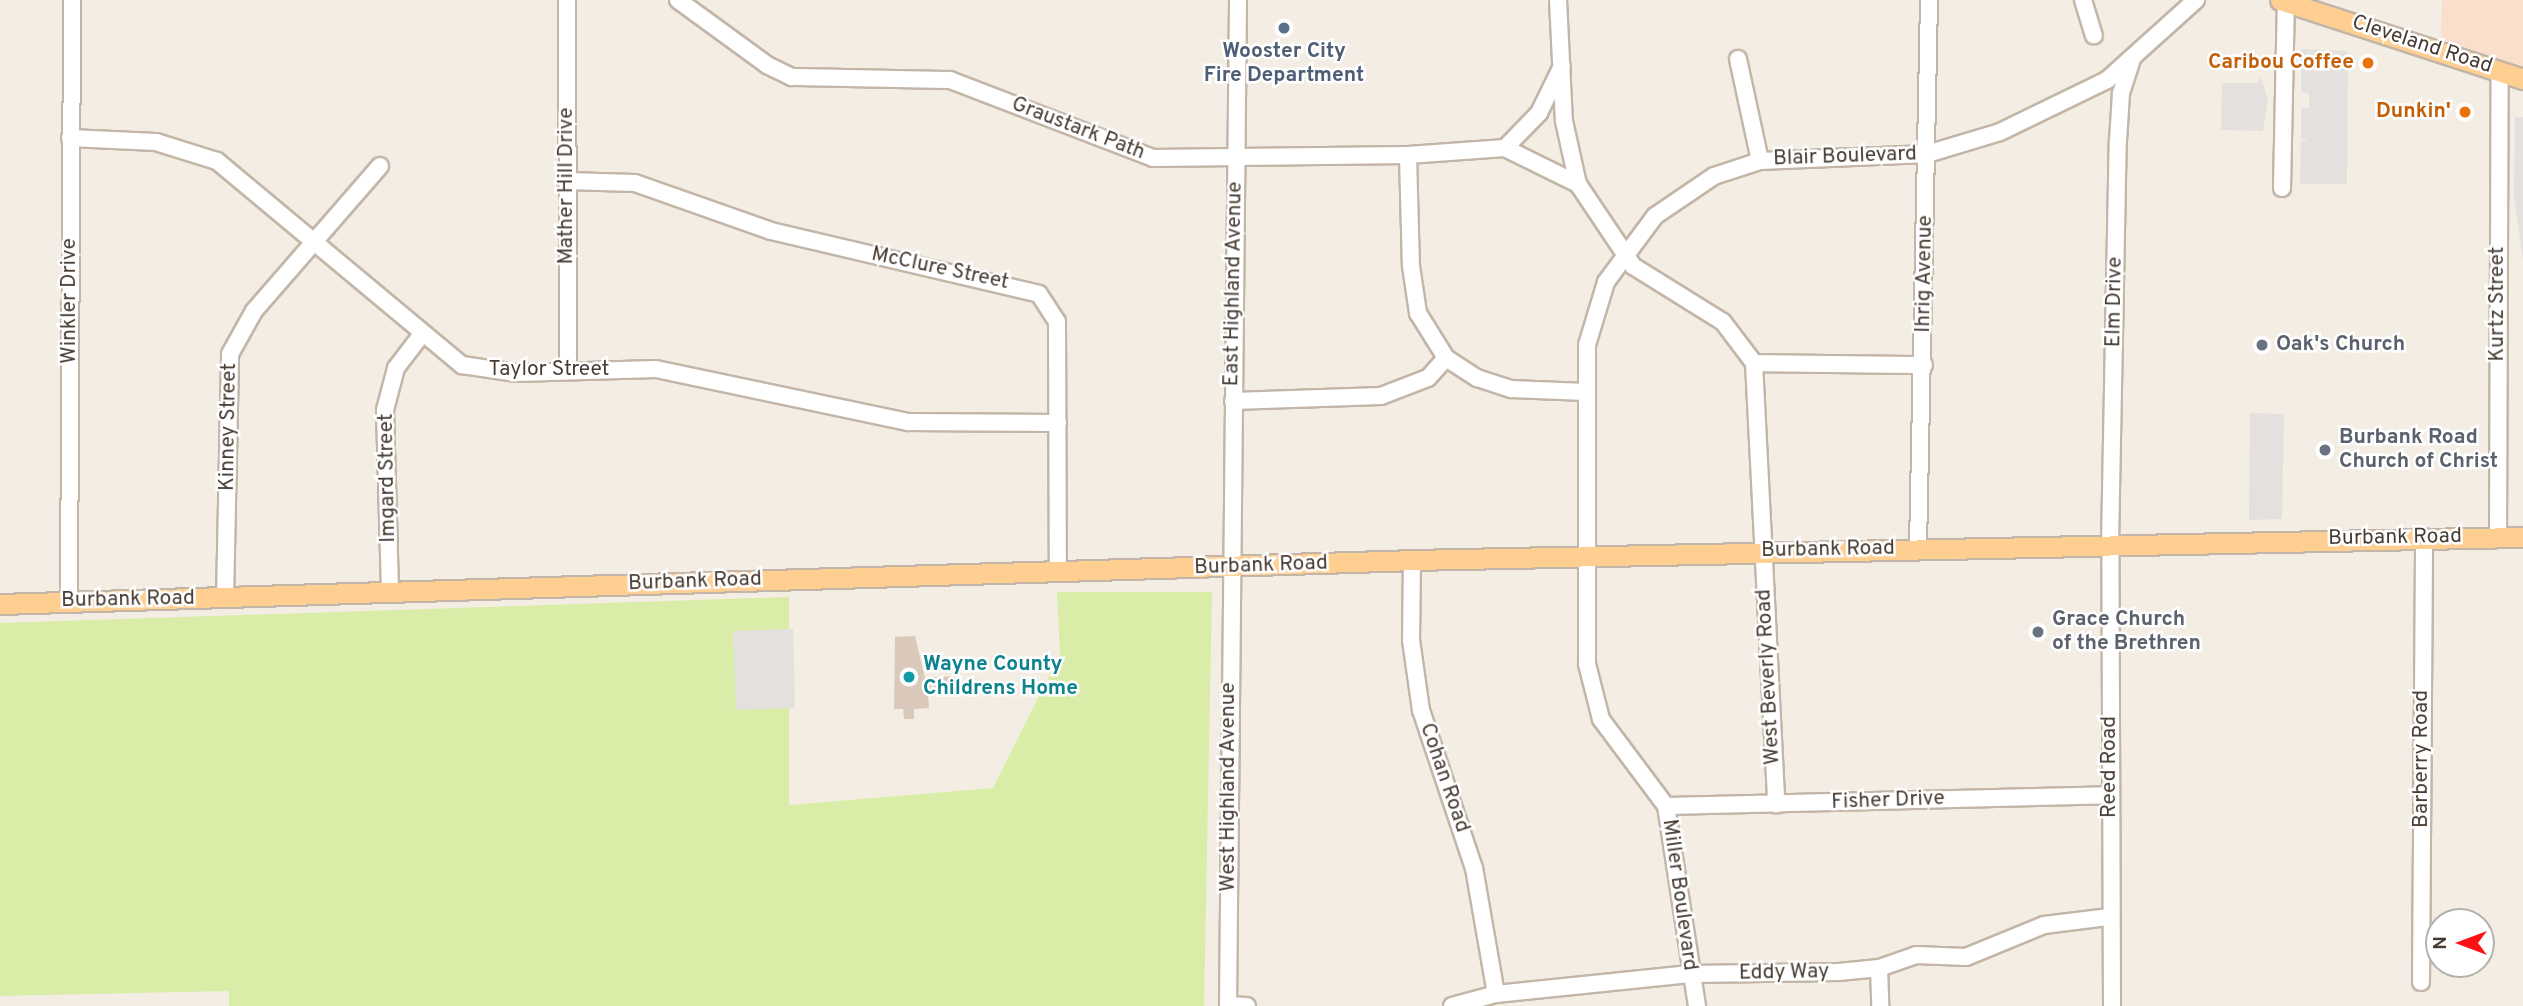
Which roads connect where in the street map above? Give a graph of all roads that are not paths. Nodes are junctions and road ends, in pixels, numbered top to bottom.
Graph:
1 (72, 0) edge
2 (567, 0) edge
3 (678, 0) edge
4 (1238, 0) edge
5 (1558, 0) edge
6 (1929, 0) edge
7 (2083, 0) edge
8 (2196, 0) edge
9 (2283, 1) edge
10 (2094, 35) dead end
11 (1738, 59) dead end
12 (2132, 62) junction
13 (1562, 66) junction
14 (2500, 71) junction
15 (2523, 79) edge
16 (70, 138) junction
17 (1504, 148) junction
18 (1927, 154) junction
19 (1408, 155) junction
20 (1235, 160) junction
21 (1760, 161) junction
22 (380, 166) dead end
23 (566, 181) junction
24 (1578, 184) junction
25 (2282, 188) dead end
26 (313, 241) junction
27 (1623, 253) junction
28 (422, 334) junction
29 (1446, 358) junction
30 (1754, 363) junction
31 (1924, 365) junction
32 (568, 371) junction
33 (1586, 392) junction
34 (1233, 401) junction
35 (1058, 423) junction
36 (2419, 537) junction
37 (2497, 537) junction
38 (2523, 537) edge
39 (2110, 544) junction
40 (1918, 548) junction
41 (1761, 551) junction
42 (1587, 555) junction
43 (1412, 560) junction
44 (1230, 568) junction
45 (1058, 572) junction
46 (390, 590) junction
47 (225, 598) junction
48 (69, 601) junction
49 (0, 604) edge
50 (2110, 795) junction
51 (1776, 804) junction
52 (1666, 806) junction
53 (2108, 917) junction
54 (1879, 968) junction
55 (1690, 974) junction
56 (2416, 982) dead end
57 (1496, 994) junction
58 (1228, 1005) edge
59 (1247, 1006) edge
60 (1452, 1006) edge
61 (1696, 1006) edge
62 (1880, 1006) edge
63 (2109, 1006) edge

1 - 16 street, Winkler Drive
2 - 23 street, Mather Hill Drive
3 - 20 street, Graustark Path
4 - 20 street, East Highland Avenue
5 - 13 street
6 - 18 street, Ihrig Avenue
7 - 10 street
8 - 12 street, Blair Boulevard
9 - 14 main road, Cleveland Road
9 - 25 street
11 - 21 street
12 - 18 street, Blair Boulevard
12 - 39 street, Elm Drive
13 - 17 street
13 - 24 street
14 - 15 main road, Cleveland Road
14 - 37 street, Kurtz Street
16 - 26 street, Taylor Street
16 - 48 street, Winkler Drive
17 - 19 street, Graustark Path
17 - 24 street
18 - 21 street, Blair Boulevard
18 - 31 street, Ihrig Avenue
19 - 20 street, Graustark Path
19 - 29 street
20 - 34 street, East Highland Avenue
21 - 27 street, Blair Boulevard
22 - 26 street, Kinney Street
23 - 32 street, Mather Hill Drive
23 - 35 street, McClure Street
24 - 27 street
26 - 28 street, Taylor Street
26 - 47 street, Kinney Street
27 - 30 street
27 - 33 street, Blair Boulevard
28 - 32 street, Taylor Street
28 - 46 street, Imgard Street
29 - 33 street
29 - 34 street
30 - 31 street
30 - 41 street, West Beverly Road
31 - 40 street, Ihrig Avenue
32 - 35 street, Taylor Street
33 - 42 street, Blair Boulevard
34 - 44 street, East Highland Avenue
35 - 45 street, McClure Street
36 - 37 main road, Burbank Road
36 - 39 main road, Burbank Road
36 - 56 street, Barberry Road
37 - 38 main road, Burbank Road
39 - 40 main road, Burbank Road
39 - 50 street, Reed Road
40 - 41 main road, Burbank Road
41 - 42 main road, Burbank Road
41 - 51 street, West Beverly Road
42 - 43 main road, Burbank Road
42 - 52 street, Miller Boulevard
43 - 44 main road, Burbank Road
43 - 57 street, Cohan Road
44 - 45 main road, Burbank Road
44 - 58 street, West Highland Avenue
45 - 46 main road, Burbank Road
46 - 47 main road, Burbank Road
47 - 48 main road, Burbank Road
48 - 49 main road, Burbank Road
50 - 51 street, Fisher Drive
50 - 53 street, Reed Road
51 - 52 street, Fisher Drive
52 - 55 street, Miller Boulevard
53 - 54 street, Eddy Way
53 - 63 street, Reed Road
54 - 55 street, Eddy Way
54 - 62 street
55 - 57 street, Eddy Way
55 - 61 street, Miller Boulevard
57 - 60 street, Eddy Way
58 - 59 street

